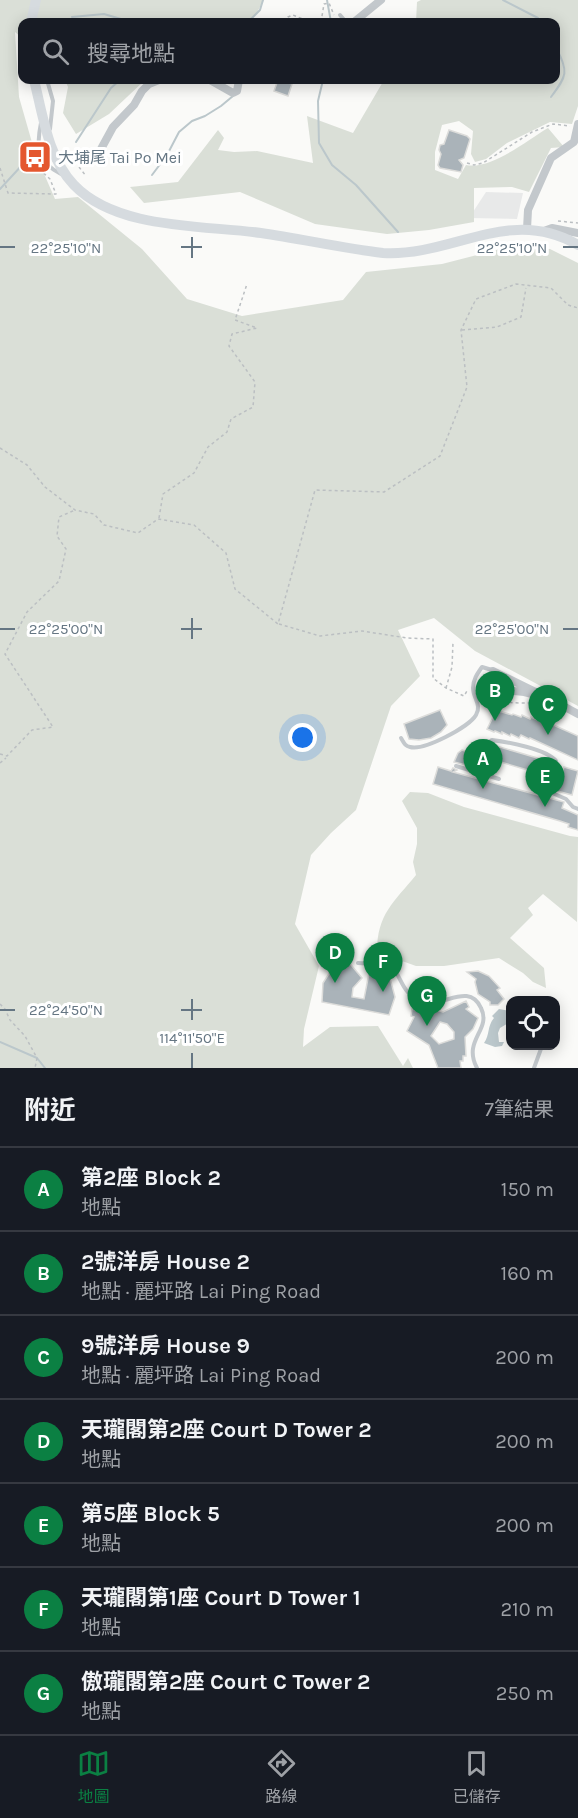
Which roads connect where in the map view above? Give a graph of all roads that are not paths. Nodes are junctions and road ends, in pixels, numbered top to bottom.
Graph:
1 (36, 0) edge
2 (381, 0) edge
3 (340, 15) road end
4 (32, 18) edge
5 (343, 18) edge
6 (359, 18) edge
7 (35, 84) edge
8 (47, 84) edge
9 (153, 84) edge
10 (217, 84) edge
11 (238, 84) edge
12 (43, 114) junction
13 (577, 125) edge
14 (48, 135) junction
15 (56, 159) junction
16 (67, 177) junction
17 (527, 229) junction
18 (543, 232) junction
19 (578, 233) edge
20 (578, 245) edge
21 (493, 671) junction
22 (552, 700) junction
23 (578, 714) edge
24 (401, 738) dead end
25 (456, 766) dead end
26 (477, 773) junction
27 (499, 779) dead end
28 (530, 785) dead end
29 (550, 791) junction
30 (578, 809) edge
31 (358, 963) dead end
32 (541, 1050) edge
33 (477, 1068) edge
34 (534, 1068) edge

1 - 4 main road
2 - 6 street
3 - 5 lane
7 - 12 main road
8 - 14 lane
9 - 15 street
10 - 11 street
12 - 14 main road
12 - 16 lane
13 - 17 street
14 - 15 main road
15 - 16 main road
16 - 17 main road
17 - 18 main road
18 - 19 street
18 - 20 main road
21 - 22 street
21 - 22 street
21 - 24 lane
22 - 23 street
25 - 26 lane
26 - 27 lane
26 - 29 lane
28 - 29 lane
29 - 30 lane
31 - 33 lane
32 - 34 lane

